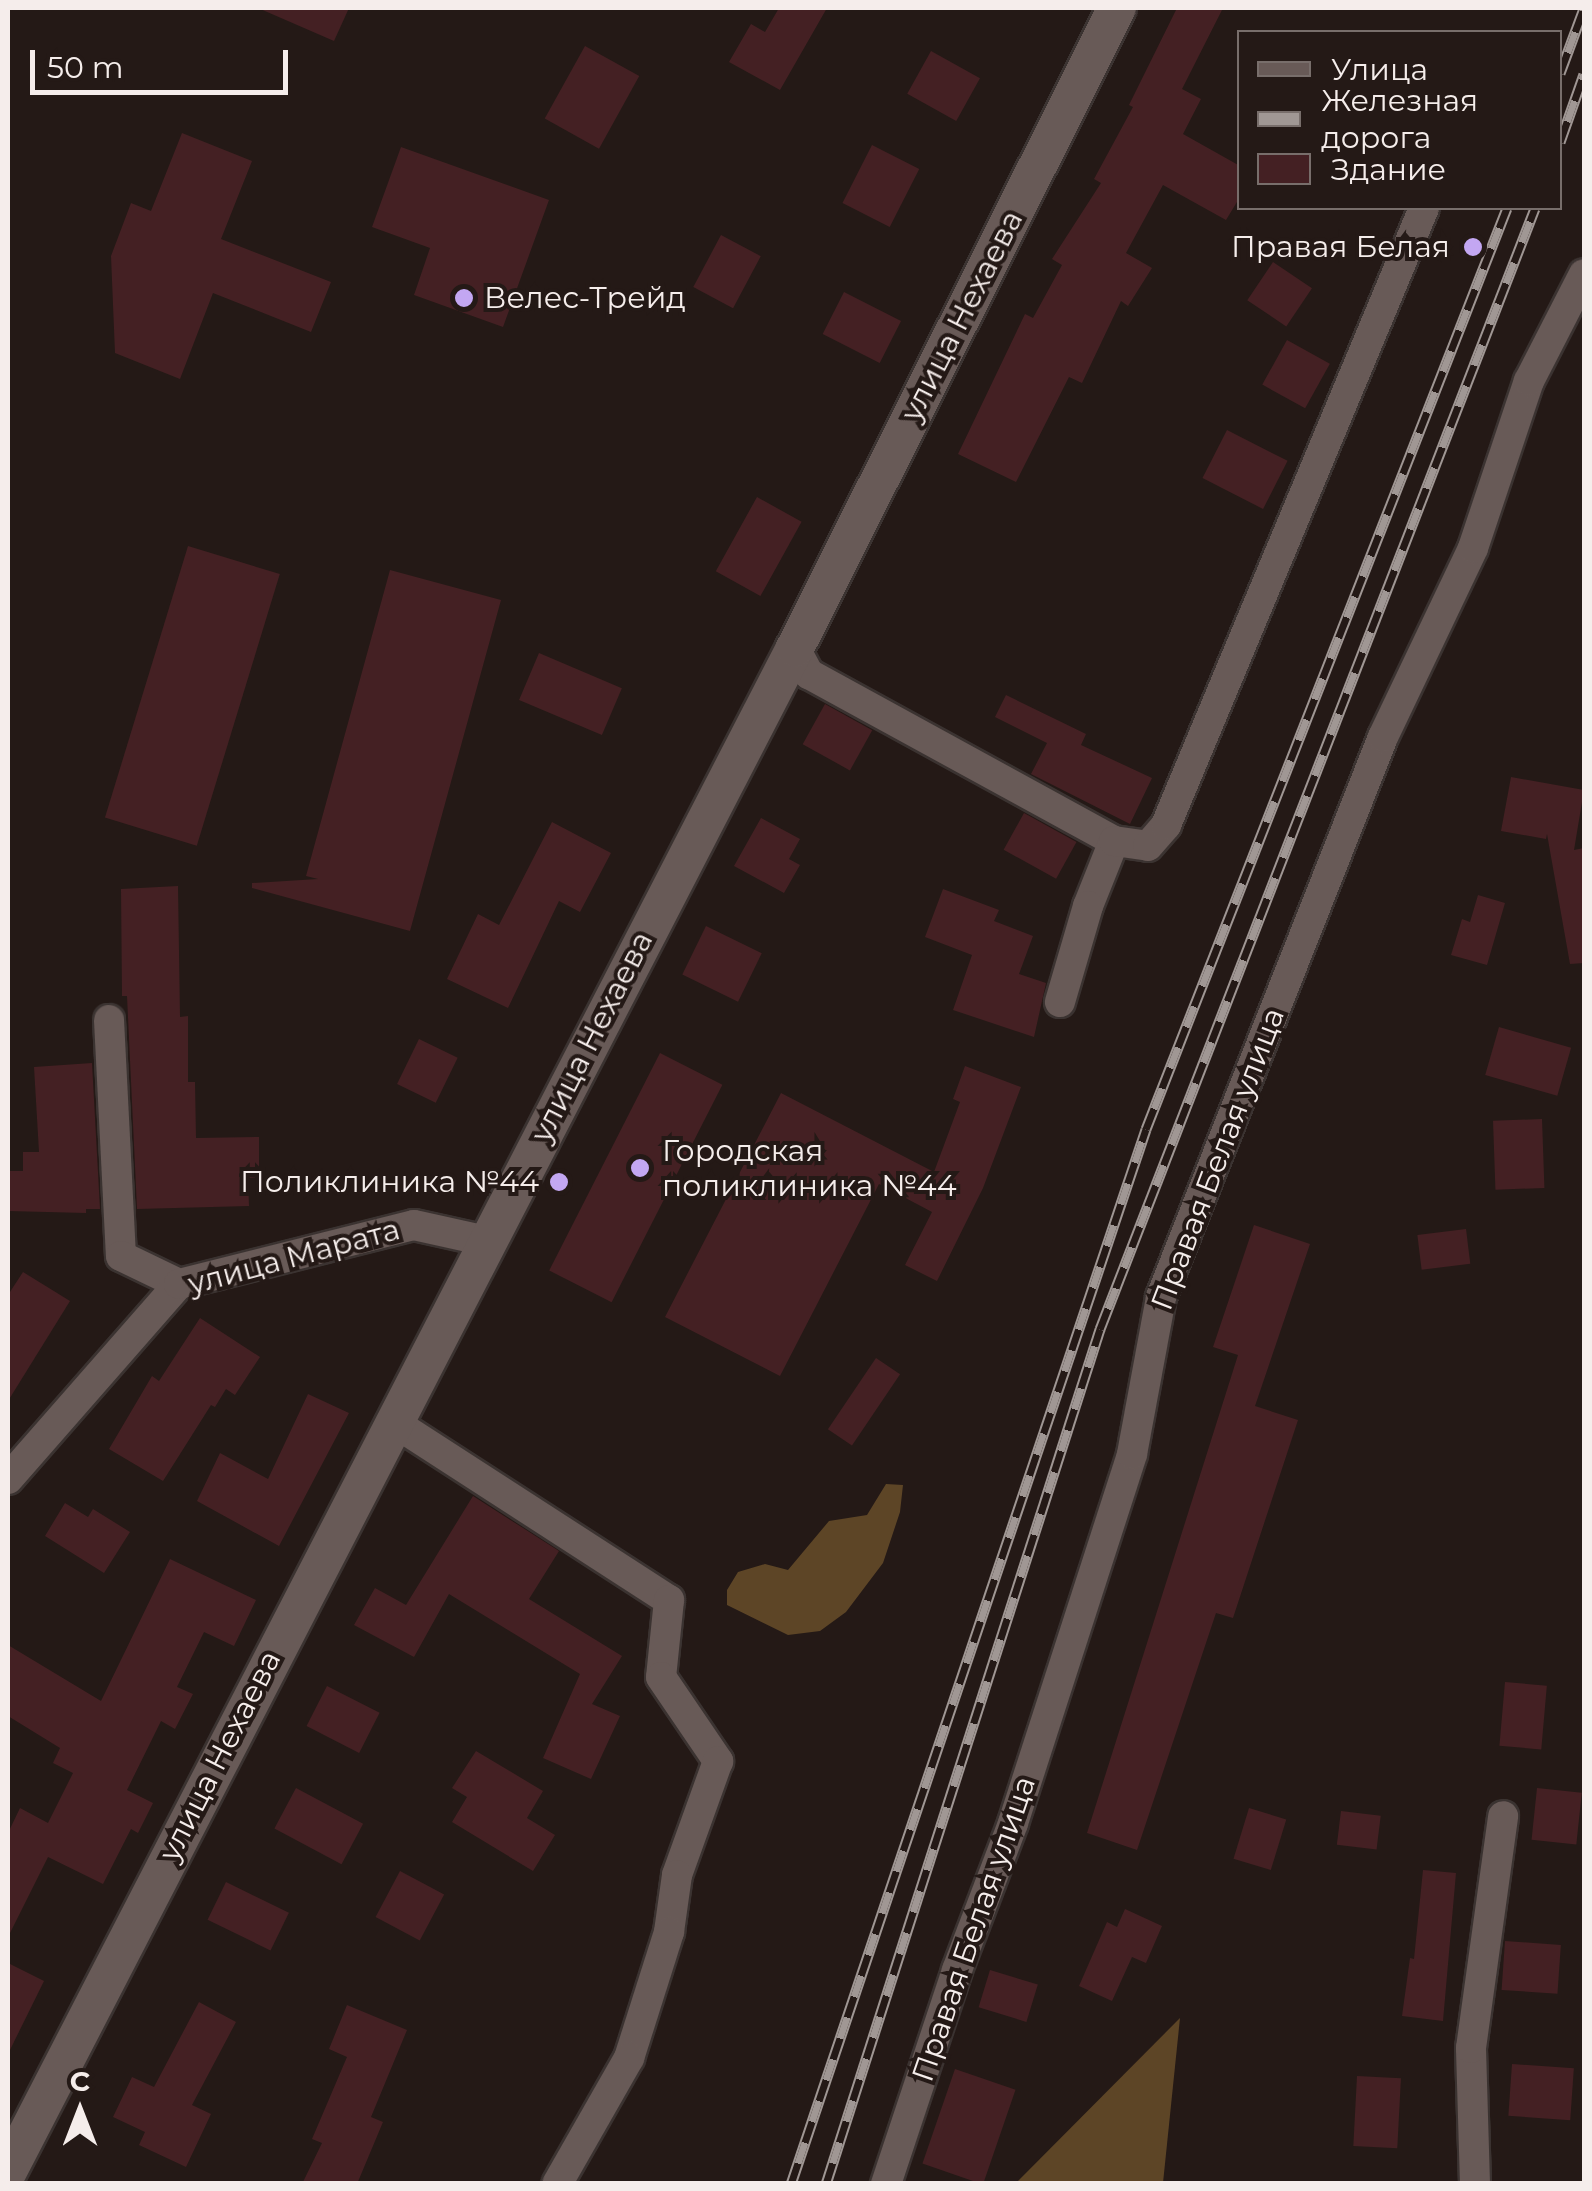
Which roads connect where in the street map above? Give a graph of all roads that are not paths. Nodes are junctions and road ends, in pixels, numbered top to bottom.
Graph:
1 (1118, 8) edge
2 (1423, 210) edge
3 (1584, 274) edge
4 (794, 648) junction
5 (1114, 841) junction
6 (1060, 1002) dead end
7 (109, 1020) dead end
8 (486, 1241) junction
9 (179, 1284) junction
10 (392, 1421) junction
11 (8, 1479) edge
12 (1503, 1816) dead end
13 (8, 2171) edge
14 (557, 2184) edge
15 (886, 2184) edge
16 (1475, 2184) edge

1 - 4 street, улица Нехаева
2 - 5 street
3 - 15 street, Правая Белая улица
4 - 5 street
4 - 8 street, улица Нехаева
5 - 6 street
7 - 9 street
8 - 9 street, улица Марата
8 - 10 street, улица Нехаева
9 - 11 street, улица Марата
10 - 13 street, улица Нехаева
10 - 14 street
12 - 16 street

